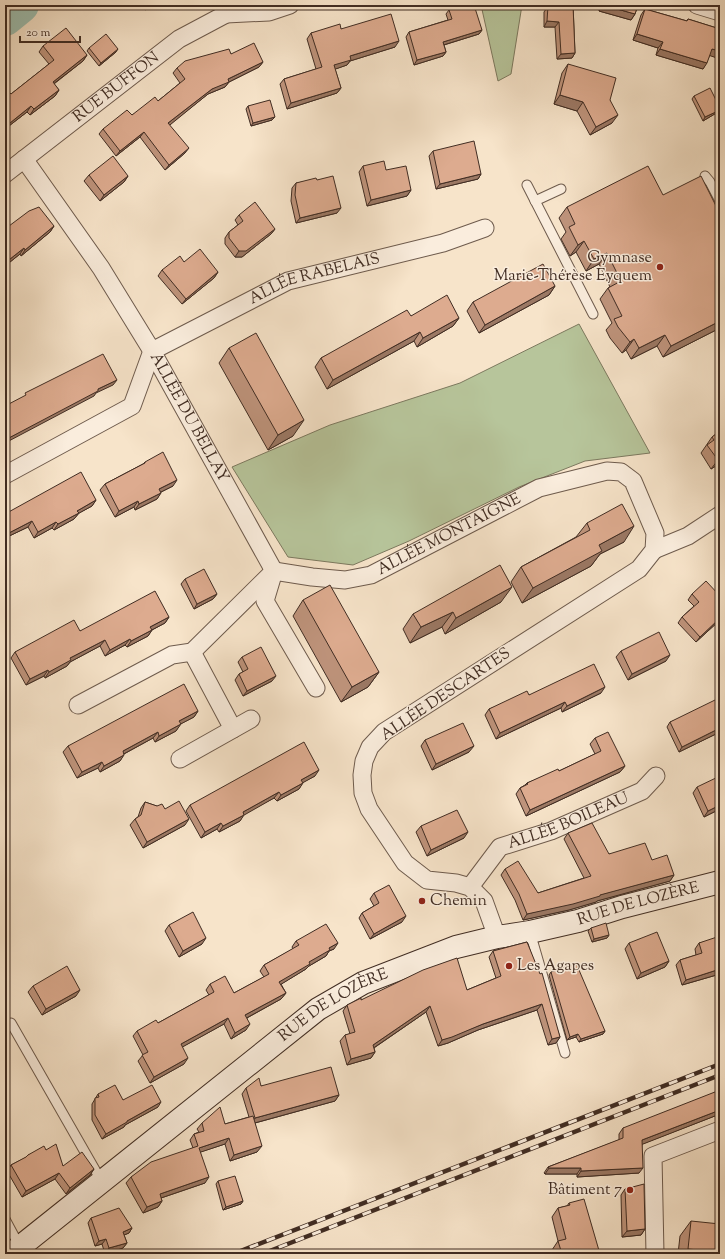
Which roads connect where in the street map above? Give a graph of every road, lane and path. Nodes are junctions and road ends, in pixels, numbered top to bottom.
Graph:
1 (290, 5) edge
2 (697, 5) edge
3 (228, 9) edge
4 (720, 12) edge
5 (24, 159) junction
6 (5, 174) edge
7 (704, 176) dead end
8 (527, 185) dead end
9 (561, 189) dead end
10 (535, 201) junction
11 (720, 201) edge
12 (485, 228) dead end
13 (593, 314) dead end
14 (152, 351) junction
15 (5, 475) edge
16 (720, 515) edge
17 (654, 550) junction
18 (274, 571) junction
19 (192, 652) junction
20 (316, 688) dead end
21 (78, 705) dead end
22 (251, 719) dead end
23 (233, 729) junction
24 (180, 759) dead end
25 (656, 776) dead end
26 (720, 882) edge
27 (470, 887) junction
28 (530, 932) junction
29 (497, 937) junction
30 (11, 1022) dead end
31 (565, 1053) dead end
32 (720, 1130) edge
33 (102, 1182) junction
34 (5, 1219) edge
35 (16, 1250) edge
36 (655, 1254) edge

1 - 3 street
2 - 4 street
3 - 5 street, RUE BUFFON
5 - 6 street, RUE BUFFON
5 - 14 street, ALLÉE DU BELLAY
7 - 11 lane
8 - 10 lane
9 - 10 lane
10 - 13 lane
12 - 14 street, ALLÉE RABELAIS
14 - 15 street
14 - 18 street, ALLÉE DU BELLAY
16 - 17 street, ALLÉE DESCARTES
17 - 18 street, ALLÉE MONTAIGNE
17 - 27 street, ALLÉE DESCARTES
18 - 19 street
18 - 20 street
19 - 21 street
19 - 23 street
22 - 23 street
23 - 24 street
25 - 27 street, ALLÉE BOILEAU
26 - 28 street, RUE DE LOZÈRE
27 - 29 street
28 - 29 street, RUE DE LOZÈRE
28 - 31 lane
29 - 33 street, RUE DE LOZÈRE
30 - 33 lane
32 - 36 street
33 - 35 street, RUE DE LOZÈRE
34 - 35 lane

